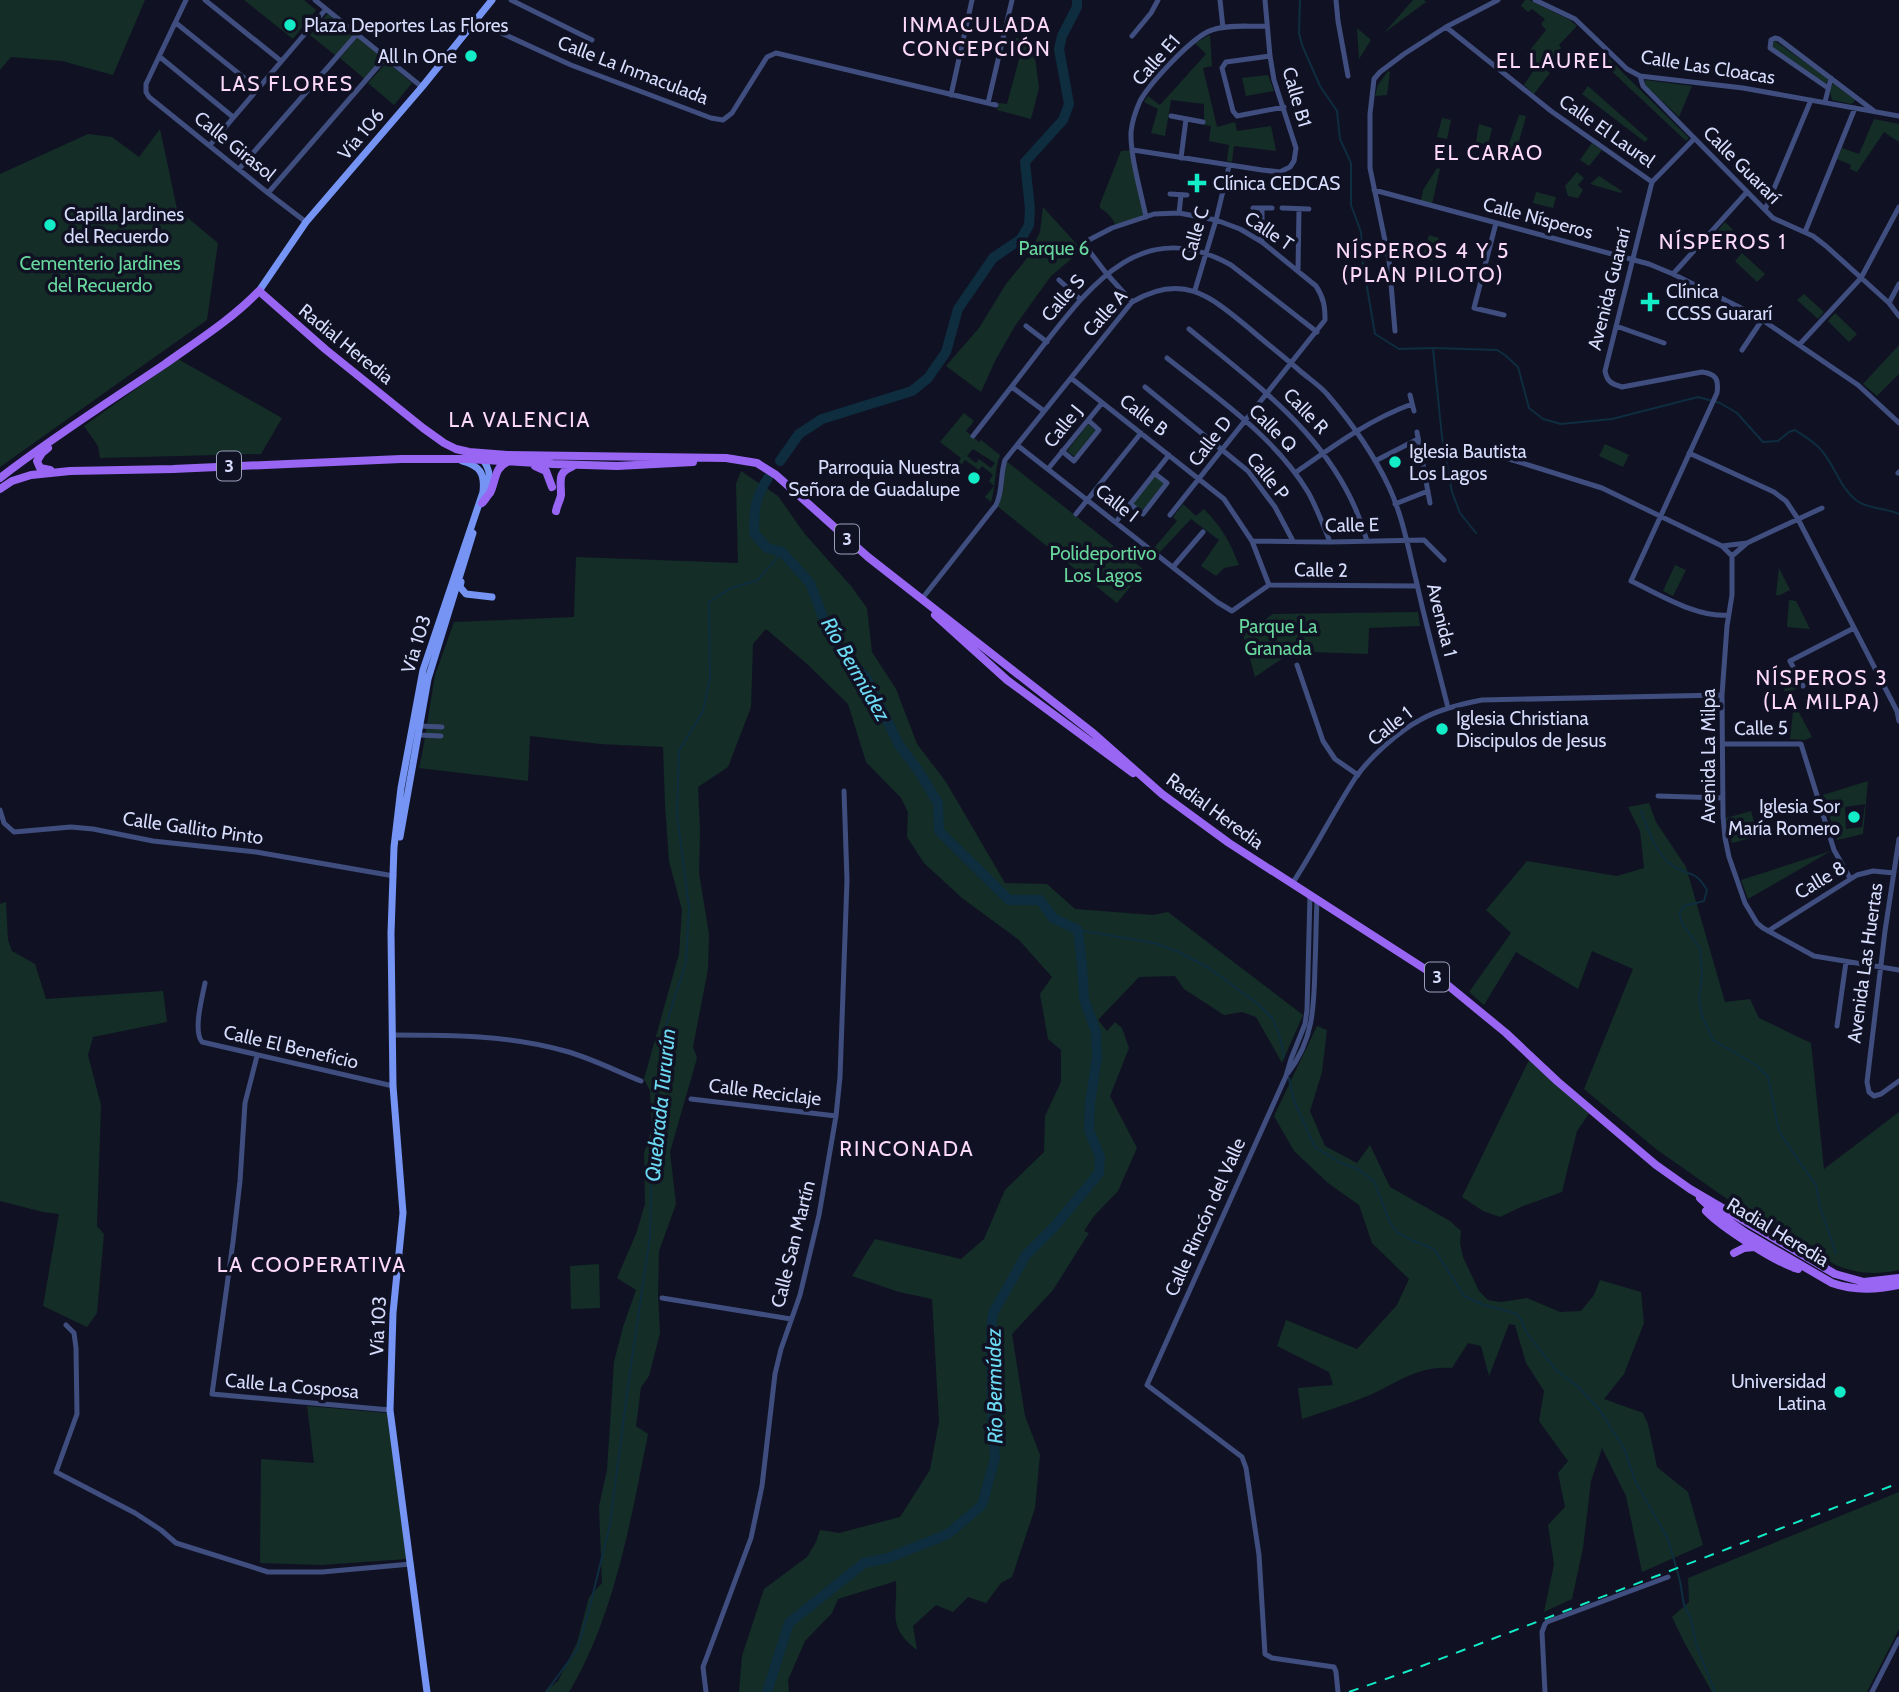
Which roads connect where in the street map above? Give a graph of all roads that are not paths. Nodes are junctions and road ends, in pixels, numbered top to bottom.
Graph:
1 (186, 0) edge
2 (205, 0) edge
3 (315, 0) edge
4 (492, 0) edge
5 (511, 0) edge
6 (972, 0) edge
7 (1012, 0) edge
8 (1158, 0) edge
9 (1213, 0) edge
10 (1265, 0) edge
11 (1336, 0) edge
12 (1497, 0) edge
13 (1535, 0) edge
14 (1220, 2) edge
15 (326, 9) junction
16 (475, 21) junction
17 (176, 23) junction
18 (1266, 26) junction
19 (1446, 27) junction
20 (1223, 28) junction
21 (357, 34) junction
22 (1132, 36) dead end
23 (592, 40) dead end
24 (1002, 41) junction
25 (1014, 43) dead end
26 (1270, 56) junction
27 (160, 57) junction
28 (385, 58) junction
29 (281, 61) junction
30 (1349, 76) dead end
31 (1640, 76) junction
32 (1831, 78) junction
33 (422, 86) junction
34 (1828, 88) junction
35 (258, 89) junction
36 (951, 94) junction
37 (1811, 100) junction
38 (1825, 102) junction
39 (988, 103) junction
40 (996, 105) dead end
41 (1284, 107) junction
42 (1855, 108) junction
43 (1877, 113) junction
44 (1171, 116) dead end
45 (233, 117) junction
46 (1899, 117) edge
47 (1186, 119) junction
48 (1203, 122) dead end
49 (1694, 139) junction
50 (210, 145) junction
51 (1133, 150) junction
52 (1181, 158) junction
53 (1229, 166) junction
54 (239, 169) junction
55 (1652, 182) junction
56 (1374, 190) junction
57 (1746, 192) junction
58 (268, 193) junction
59 (1170, 194) dead end
60 (1899, 206) edge
61 (1253, 208) dead end
62 (1262, 208) junction
63 (1272, 208) dead end
64 (1282, 208) dead end
65 (1299, 209) junction
66 (1309, 209) dead end
67 (1765, 210) junction
68 (1178, 213) junction
69 (1146, 217) junction
70 (1216, 220) junction
71 (306, 222) junction
72 (1496, 223) junction
73 (1805, 232) junction
74 (1262, 242) junction
75 (1206, 253) junction
76 (1633, 260) junction
77 (1298, 271) junction
78 (1106, 273) junction
79 (1673, 274) junction
80 (1861, 278) junction
81 (1059, 280) dead end
82 (1899, 284) edge
83 (1195, 290) junction
84 (259, 291) junction
85 (1080, 299) junction
86 (1132, 302) junction
87 (1889, 303) junction
88 (1504, 315) dead end
89 (1899, 316) edge
90 (1325, 320) joint
91 (1762, 320) junction
92 (1026, 326) dead end
93 (1616, 326) junction
94 (1189, 329) dead end
95 (1395, 331) dead end
96 (1317, 332) junction
97 (1047, 342) junction
98 (1664, 343) dead end
99 (1799, 345) junction
100 (1742, 350) dead end
101 (172, 358) junction
102 (1167, 358) dead end
103 (1291, 363) junction
104 (1070, 378) junction
105 (1012, 387) junction
106 (1145, 387) dead end
107 (1267, 394) junction
108 (1410, 395) dead end
109 (1102, 402) junction
110 (1044, 411) junction
111 (1088, 420) junction
112 (1246, 421) junction
113 (1899, 423) edge
114 (1357, 432) junction
115 (1141, 433) junction
116 (973, 436) dead end
117 (444, 443) junction
118 (1017, 445) junction
119 (1223, 449) junction
120 (1062, 451) junction
121 (469, 452) junction
122 (1323, 453) junction
123 (1689, 453) junction
124 (1169, 455) junction
125 (683, 457) junction
126 (726, 458) junction
127 (1506, 458) dead end
128 (401, 459) junction
129 (439, 459) junction
130 (484, 459) junction
131 (511, 461) junction
132 (1375, 461) junction
133 (522, 462) junction
134 (553, 464) junction
135 (579, 464) junction
136 (1048, 469) junction
137 (70, 471) junction
138 (1154, 473) junction
139 (1295, 473) junction
140 (0, 478) edge
141 (1200, 479) junction
142 (552, 487) dead end
143 (0, 489) edge
144 (1428, 491) junction
145 (1088, 500) junction
146 (482, 503) junction
147 (1430, 503) dead end
148 (1395, 504) junction
149 (1130, 505) junction
150 (1822, 508) dead end
151 (556, 511) dead end
152 (1076, 514) dead end
153 (1170, 515) dead end
154 (1660, 516) junction
155 (1798, 519) junction
156 (1116, 522) junction
157 (1203, 532) dead end
158 (472, 537) junction
159 (1407, 540) junction
160 (1252, 541) junction
161 (1293, 541) junction
162 (1367, 541) junction
163 (1330, 542) junction
164 (1747, 543) junction
165 (1722, 545) junction
166 (1732, 556) junction
167 (1444, 560) dead end
168 (1173, 567) junction
169 (450, 585) junction
170 (1269, 585) junction
171 (1417, 586) junction
172 (492, 597) dead end
173 (921, 600) junction
174 (451, 602) junction
175 (934, 608) junction
176 (1232, 611) joint
177 (442, 612) junction
178 (1728, 615) junction
179 (1854, 628) junction
180 (1297, 664) dead end
181 (1007, 680) junction
182 (1803, 687) dead end
183 (1722, 695) junction
184 (1448, 708) junction
185 (1899, 721) edge
186 (442, 727) dead end
187 (418, 731) junction
188 (1093, 733) junction
189 (441, 736) dead end
190 (1723, 744) junction
191 (1358, 775) junction
192 (844, 791) dead end
193 (1162, 794) junction
194 (1658, 796) dead end
195 (1723, 798) junction
196 (0, 810) edge
197 (397, 821) junction
198 (1899, 839) edge
199 (1894, 873) junction
200 (394, 876) junction
201 (1850, 878) junction
202 (1292, 884) junction
203 (1314, 897) junction
204 (1768, 932) junction
205 (1846, 962) junction
206 (1881, 968) junction
207 (1899, 970) edge
208 (205, 984) dead end
209 (1837, 1026) dead end
210 (392, 1035) junction
211 (257, 1056) junction
212 (641, 1081) dead end
213 (1899, 1081) edge
214 (393, 1086) junction
215 (691, 1099) dead end
216 (836, 1116) junction
217 (1695, 1193) junction
218 (1732, 1232) junction
219 (1745, 1237) junction
220 (1781, 1243) junction
221 (1756, 1247) junction
222 (1813, 1273) junction
223 (1899, 1282) edge
224 (662, 1298) dead end
225 (791, 1320) junction
226 (66, 1325) dead end
227 (390, 1410) junction
228 (411, 1564) junction
229 (1668, 1577) dead end
230 (1899, 1639) edge
231 (427, 1692) edge
232 (706, 1692) edge
233 (1338, 1692) edge
234 (1545, 1692) edge
235 (1872, 1692) edge

1 - 17 street
2 - 29 street
3 - 15 street
4 - 16 main road, Vía 106
5 - 23 street
6 - 36 street
7 - 24 street
8 - 22 street
9 - 14 street
10 - 18 street, Calle B1
11 - 30 street
12 - 19 street
13 - 31 street, Calle Las Cloacas
14 - 20 street
15 - 21 street
15 - 29 street
16 - 33 main road, Vía 106
16 - 36 street, Calle La Inmaculada
17 - 27 street
17 - 35 street
18 - 20 street, Calle E1
18 - 26 street, Calle B1
19 - 55 street, Calle El Laurel
19 - 56 street
20 - 51 street, Calle E1
21 - 28 street
21 - 54 street
24 - 25 street
24 - 39 street
26 - 41 street, Calle B1
26 - 41 street
27 - 45 street
27 - 50 street, Calle Girasol
28 - 33 street
28 - 58 street
29 - 35 street
31 - 37 street, Calle Las Cloacas
31 - 49 street, Calle Guararí
32 - 34 street
32 - 34 street
32 - 43 street
33 - 71 main road, Vía 106
34 - 38 street
35 - 45 street
36 - 39 street, Calle La Inmaculada
37 - 38 street, Calle Las Cloacas
37 - 67 street
38 - 42 street, Calle Las Cloacas
39 - 40 street, Calle La Inmaculada
41 - 53 street, Calle B1
42 - 43 street, Calle Las Cloacas
42 - 73 street
43 - 46 street, Calle Las Cloacas
44 - 47 street
45 - 50 street
47 - 48 street
47 - 52 street
49 - 55 street
49 - 57 street, Calle Guararí
50 - 54 street, Calle Girasol
51 - 52 street, Calle B1
51 - 69 street, Calle E1
52 - 53 street, Calle B1
53 - 70 street, Calle C
54 - 58 street, Calle Girasol
55 - 76 street, Avenida Guararí
56 - 72 street, Calle Nísperos
56 - 95 street
57 - 67 street, Calle Guararí
57 - 79 street
58 - 71 street, Calle Girasol
59 - 68 street
60 - 80 street
61 - 62 street
62 - 63 street
62 - 74 street
64 - 65 street
65 - 66 street
65 - 77 street
67 - 73 street, Calle Guararí
68 - 69 street, Calle T
68 - 70 street, Calle T
69 - 78 street, Calle T
70 - 74 street, Calle T
70 - 75 street, Calle C
71 - 84 main road, Vía 106
72 - 76 street, Calle Nísperos
72 - 88 street
73 - 80 street, Calle Guararí
74 - 77 street, Calle T
75 - 78 street, Calle S
75 - 83 street, Calle C
75 - 96 street, Calle S
76 - 79 street, Calle Nísperos
76 - 93 street, Avenida Guararí
77 - 90 street, Calle T
78 - 85 street, Calle S
78 - 86 street
79 - 91 street, Calle Nísperos
80 - 87 street, Calle Guararí
80 - 99 street
81 - 85 street
82 - 87 street
83 - 86 street, Calle A
83 - 103 street
84 - 101 main road
84 - 117 main road, Radial Heredia / 3
85 - 97 street, Calle S
86 - 104 street, Calle A
87 - 89 street, Calle Guararí
90 - 96 street, Calle D
91 - 99 street, Calle Nísperos
91 - 100 street
92 - 97 street
93 - 98 street
93 - 123 street, Avenida Guararí
94 - 107 street, Calle R
96 - 103 street, Calle D
97 - 105 street, Calle S
99 - 113 street, Calle Nísperos
101 - 137 main road
101 - 140 main road
102 - 112 street, Calle Q
103 - 107 street, Calle D
103 - 114 street
104 - 109 street, Calle B
104 - 110 street, Calle A
105 - 110 street
105 - 116 street, Calle S
106 - 119 street, Calle P
107 - 112 street, Calle D
107 - 122 street, Calle R
108 - 114 street
109 - 111 street, Calle J
109 - 115 street, Calle B
110 - 118 street, Calle A
111 - 120 street, Calle J
111 - 120 street
112 - 119 street, Calle D
112 - 139 street, Calle Q
114 - 122 street
114 - 132 street
115 - 124 street, Calle B
115 - 145 street
117 - 121 main road, Radial Heredia / 3
117 - 128 main road
118 - 136 street, Calle I
118 - 173 street, Calle A
119 - 141 street, Calle D
119 - 161 street, Calle P
120 - 136 street, Calle J
121 - 125 main road, Radial Heredia / 3
121 - 130 main road
122 - 139 street
122 - 162 street, Calle R
123 - 154 street, Avenida Guararí
123 - 155 street
124 - 138 street
124 - 141 street, Calle B
125 - 126 main road, Radial Heredia / 3
125 - 134 main road
126 - 135 main road, Radial Heredia / 3
126 - 173 main road, Radial Heredia / 3
127 - 154 street
128 - 129 main road, Radial Heredia / 3
128 - 137 main road, Radial Heredia / 3
129 - 130 main road, Radial Heredia / 3
129 - 169 main road, Vía 103
130 - 131 main road, Radial Heredia / 3
130 - 146 main road, Vía 103
131 - 133 main road, Radial Heredia / 3
131 - 146 main road
132 - 144 street
132 - 148 street
133 - 134 main road, Radial Heredia / 3
133 - 142 main road
134 - 135 main road, Radial Heredia / 3
135 - 151 main road
136 - 145 street, Calle I
137 - 143 main road, Radial Heredia / 3
138 - 149 street
138 - 149 street
139 - 163 street, Calle Q
141 - 153 street, Calle D
141 - 160 street, Calle B
144 - 147 street
144 - 148 street
145 - 152 street
145 - 156 street, Calle I
146 - 158 main road, Vía 103
148 - 159 street
149 - 156 street
150 - 155 street
154 - 165 street
154 - 178 street, Avenida Guararí
155 - 164 street
155 - 179 street
156 - 168 street, Calle I
157 - 168 street
158 - 172 main road
158 - 174 main road, Vía 103
159 - 162 street, Calle E
159 - 167 street, Calle E
159 - 171 street, Avenida 1
160 - 161 street, Calle E
160 - 170 street, Calle B
161 - 163 street, Calle E
162 - 163 street, Calle E
164 - 165 street
164 - 166 street
165 - 166 street
166 - 178 street, Avenida La Milpa
168 - 176 street, Calle I
169 - 174 main road
169 - 177 main road, Vía 103
170 - 171 street, Calle 2
170 - 176 street, Calle 2
171 - 184 street, Avenida 1
173 - 175 main road, Radial Heredia / 3
173 - 181 main road
174 - 177 main road
174 - 187 main road, Vía 103
175 - 181 main road
175 - 188 main road, Radial Heredia / 3
177 - 187 main road
177 - 197 main road, Vía 103
178 - 183 street, Avenida La Milpa
179 - 182 street
179 - 185 street
180 - 191 street
181 - 188 main road
181 - 193 main road
183 - 184 street, Calle 1
183 - 190 street, Avenida La Milpa
184 - 191 street, Calle 1
186 - 187 street
187 - 189 street
187 - 197 main road
187 - 200 main road, Vía 103
188 - 193 main road, Radial Heredia / 3
190 - 195 street, Avenida La Milpa
190 - 201 street, Calle 5
191 - 202 street, Calle 1
192 - 216 street, Calle San Martín
193 - 202 main road, Radial Heredia / 3
194 - 195 street
195 - 204 street, Avenida La Milpa
196 - 200 street, Calle Gallito Pinto
197 - 200 main road, Vía 103
198 - 199 street, Avenida Las Huertas
199 - 201 street, Calle 8
199 - 206 street, Avenida Las Huertas
200 - 210 main road, Vía 103
201 - 204 street, Calle 8
202 - 203 main road, Radial Heredia / 3
203 - 217 main road, Radial Heredia / 3
203 - 233 street, Calle Rincón del Valle
204 - 205 street, Avenida La Milpa
205 - 206 street, Avenida La Milpa
205 - 209 street
206 - 207 street, Avenida La Milpa
206 - 213 street, Avenida Las Huertas
208 - 211 street, Calle El Beneficio
210 - 212 street
210 - 214 main road, Vía 103
211 - 214 street, Calle El Beneficio
211 - 227 street, Calle La Cosposa
214 - 227 main road, Vía 103
215 - 216 street, Calle Reciclaje
216 - 225 street, Calle San Martín
217 - 218 main road
217 - 219 main road, Radial Heredia / 3
217 - 220 main road, Radial Heredia / 3
218 - 219 main road
218 - 221 main road
219 - 220 main road
219 - 221 main road
219 - 222 main road, Radial Heredia / 3
220 - 223 main road, Radial Heredia / 3
221 - 222 main road
222 - 223 main road, Radial Heredia / 3
224 - 225 street
225 - 232 street, Calle San Martín
226 - 228 street
227 - 228 main road, Vía 103
228 - 231 main road, Vía 103
229 - 234 street
230 - 235 street

